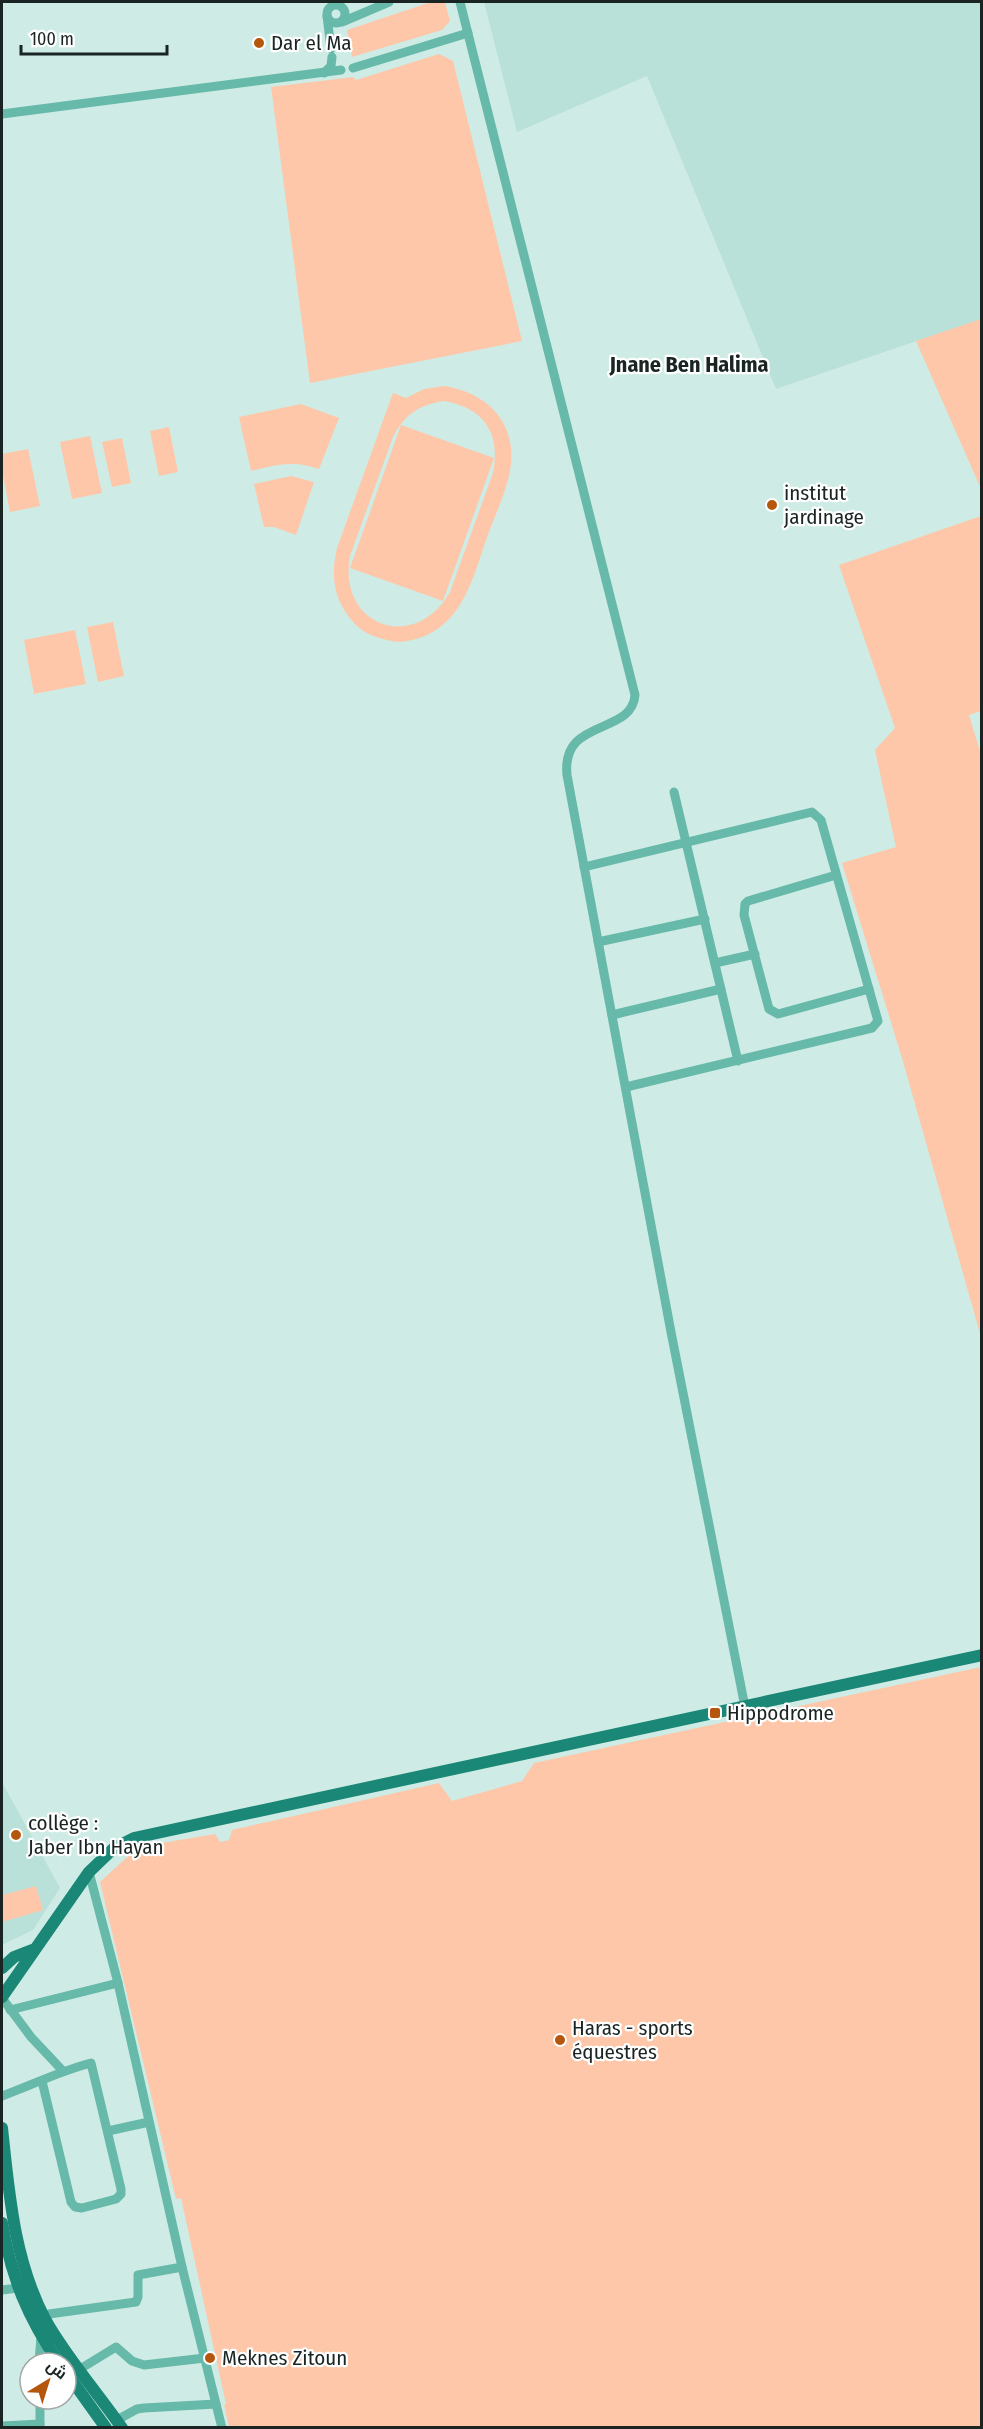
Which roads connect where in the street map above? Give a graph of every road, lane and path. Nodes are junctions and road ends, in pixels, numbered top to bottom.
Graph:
1 (389, 2) edge
2 (460, 2) edge
3 (342, 6) edge
4 (327, 9) edge
5 (367, 10) junction
6 (341, 22) junction
7 (468, 33) junction
8 (353, 68) dead end
9 (341, 70) dead end
10 (322, 74) junction
11 (2, 114) edge
12 (674, 792) dead end
13 (687, 841) junction
14 (584, 867) junction
15 (836, 875) junction
16 (705, 919) junction
17 (598, 942) junction
18 (755, 954) junction
19 (715, 963) junction
20 (721, 989) junction
21 (869, 989) junction
22 (612, 1015) junction
23 (738, 1061) junction
24 (626, 1088) junction
25 (981, 1655) edge
26 (745, 1707) junction
27 (88, 1872) junction
28 (33, 1949) junction
29 (14, 1957) junction
30 (2, 1962) edge
31 (2, 1968) edge
32 (118, 1983) junction
33 (2, 1997) edge
34 (10, 2010) junction
35 (62, 2070) junction
36 (42, 2081) junction
37 (2, 2096) edge
38 (149, 2122) junction
39 (2, 2128) edge
40 (108, 2131) junction
41 (2, 2223) edge
42 (182, 2267) junction
43 (18, 2288) junction
44 (2, 2290) edge
45 (46, 2320) junction
46 (41, 2336) junction
47 (40, 2351) edge
48 (51, 2351) edge
49 (205, 2358) junction
50 (80, 2369) junction
51 (78, 2388) edge
52 (216, 2404) junction
53 (119, 2424) edge
54 (2, 2426) edge
55 (40, 2426) edge
56 (106, 2427) edge
57 (222, 2427) edge

1 - 5 street
2 - 7 street
3 - 4 street
3 - 5 street
3 - 6 street
4 - 6 street
4 - 10 street
5 - 6 street
7 - 8 street
7 - 14 street
9 - 10 street
10 - 11 street
12 - 13 street
13 - 14 street
13 - 15 street
13 - 16 street
14 - 17 street
15 - 18 street
15 - 21 street
16 - 17 street
16 - 19 street
17 - 22 street
18 - 19 street
18 - 21 street
19 - 20 street
20 - 22 street
20 - 23 street
21 - 23 street
22 - 24 street
23 - 24 street
24 - 26 street
25 - 26 main road
26 - 27 main road
27 - 28 main road
27 - 32 street
28 - 29 main road
28 - 33 main road
29 - 30 main road
29 - 31 main road
32 - 34 street
32 - 38 street
33 - 34 street
34 - 35 street
35 - 36 street
35 - 40 street
36 - 37 street
36 - 40 street
38 - 40 street
38 - 42 street
39 - 45 main road
41 - 43 main road
42 - 45 street
42 - 49 street
43 - 44 street
43 - 46 main road
45 - 46 street
45 - 50 main road
46 - 47 street
46 - 48 main road
49 - 50 street
49 - 52 street
50 - 53 main road
51 - 56 main road
52 - 53 street
52 - 57 street
54 - 55 street

